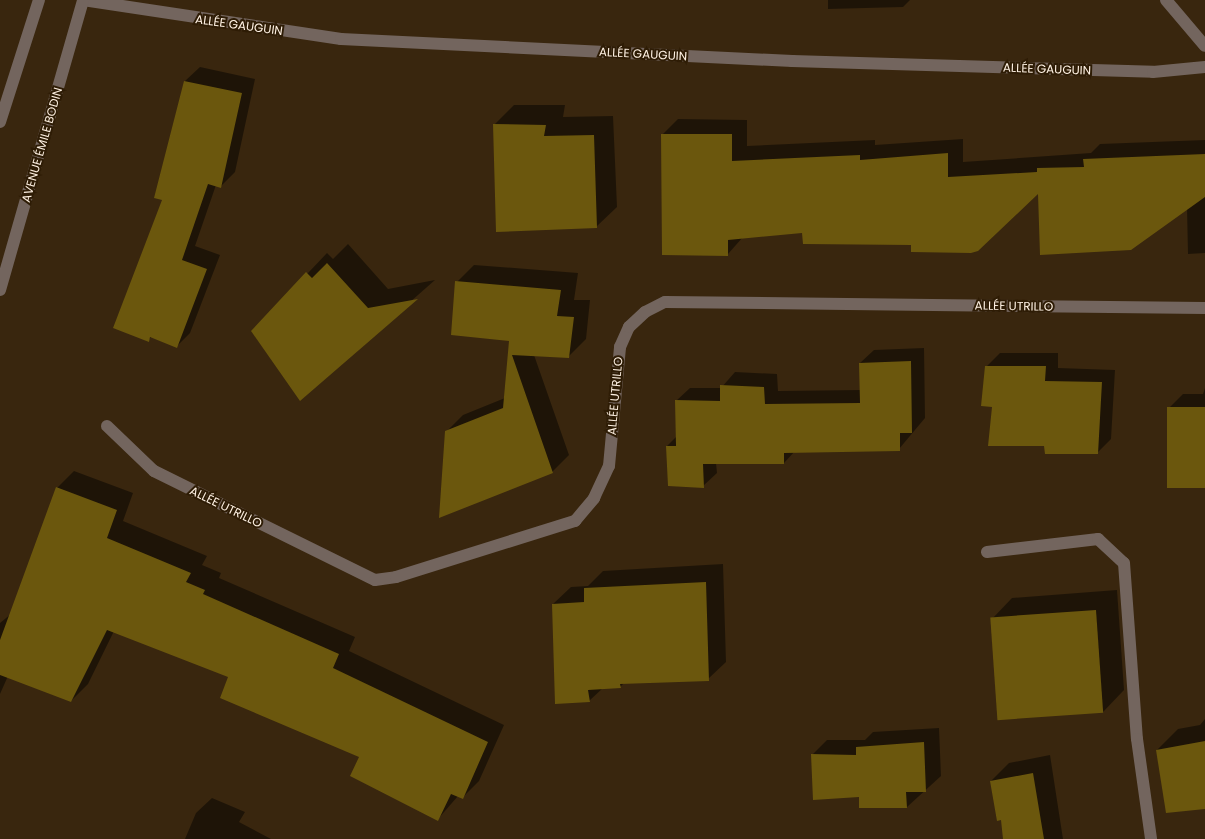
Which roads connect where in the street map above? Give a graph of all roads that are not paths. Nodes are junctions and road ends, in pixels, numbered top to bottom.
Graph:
1 (39, 0) edge
2 (83, 0) edge
3 (1166, 0) edge
4 (1205, 46) edge
5 (1205, 67) edge
6 (0, 122) edge
7 (0, 290) edge
8 (1205, 308) edge
9 (107, 426) dead end
10 (987, 552) dead end
11 (1151, 839) edge

1 - 6 street
2 - 5 street, ALLÉE GAUGUIN
2 - 7 street, AVENUE ÉMILE BODIN
3 - 4 street
8 - 9 street, ALLÉE UTRILLO
10 - 11 street

